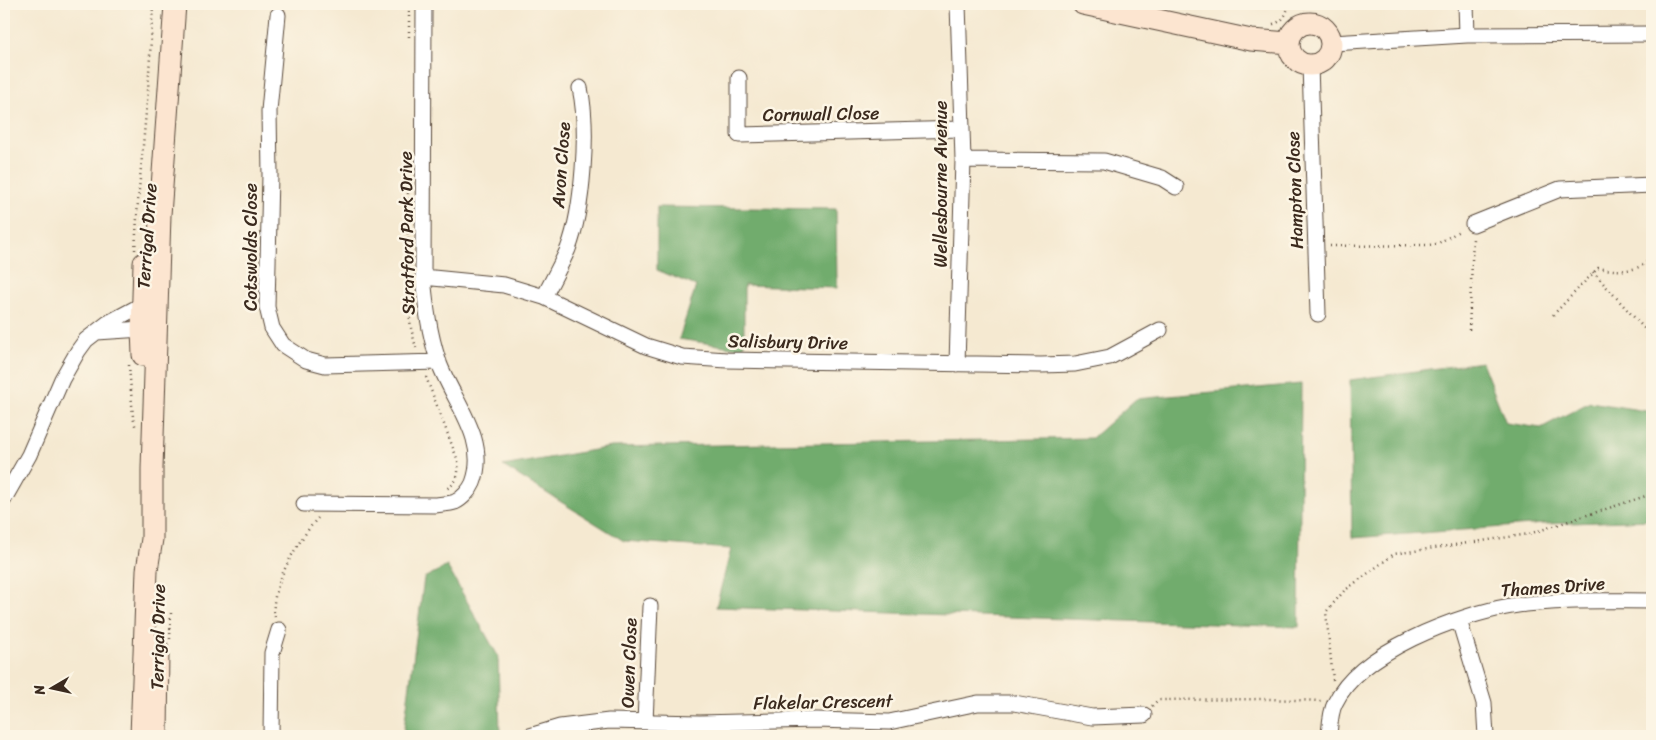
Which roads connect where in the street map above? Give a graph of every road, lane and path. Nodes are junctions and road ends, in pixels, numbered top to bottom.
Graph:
1 (153, 4) edge
2 (164, 4) edge
3 (175, 4) edge
4 (424, 4) edge
5 (958, 4) edge
6 (1083, 4) edge
7 (1466, 4) edge
8 (1309, 13) edge
9 (278, 15) dead end
10 (1652, 34) edge
11 (1467, 35) junction
12 (1332, 43) junction
13 (1289, 44) junction
14 (1310, 65) junction
15 (739, 78) dead end
16 (580, 88) dead end
17 (962, 129) junction
18 (962, 160) junction
19 (1652, 184) edge
20 (1176, 187) dead end
21 (1473, 224) junction
22 (1316, 246) junction
23 (1652, 256) edge
24 (135, 257) dead end
25 (1593, 272) junction
26 (423, 277) junction
27 (544, 298) junction
28 (150, 305) junction
29 (1318, 314) dead end
30 (1552, 315) dead end
31 (142, 329) junction
32 (1160, 330) dead end
33 (1469, 330) dead end
34 (97, 332) junction
35 (1652, 337) edge
36 (439, 362) junction
37 (957, 364) junction
38 (426, 377) dead end
39 (152, 469) junction
40 (1652, 494) edge
41 (4, 499) edge
42 (304, 504) dead end
43 (335, 504) junction
44 (442, 504) junction
45 (152, 539) junction
46 (1652, 601) edge
47 (650, 606) dead end
48 (1459, 620) junction
49 (279, 630) joint
50 (1336, 701) junction
51 (1144, 714) joint
52 (645, 722) junction
53 (701, 730) edge
54 (141, 736) edge
55 (157, 736) edge
56 (271, 736) edge
57 (530, 736) edge
58 (1329, 736) edge
59 (1486, 736) edge

1 - 24 path
2 - 28 main road, Terrigal Drive
3 - 28 main road, Terrigal Drive
4 - 26 street, Stratford Park Drive
5 - 17 street, Wellesbourne Avenue
6 - 13 main road
7 - 11 street
8 - 12 main road
8 - 13 main road
9 - 36 street, Cotswolds Close
10 - 11 street
11 - 12 street
12 - 14 main road
13 - 14 main road
14 - 22 street, Hampton Close
15 - 17 street, Cornwall Close
16 - 27 street, Avon Close
17 - 18 street, Wellesbourne Avenue
18 - 20 street
18 - 37 street, Wellesbourne Avenue
19 - 21 street
21 - 22 path
21 - 33 path
22 - 29 street, Hampton Close
23 - 25 path
25 - 30 path
25 - 35 path
26 - 27 street, Salisbury Drive
26 - 36 street, Stratford Park Drive
27 - 37 street, Salisbury Drive
28 - 31 main road
28 - 34 street
28 - 39 main road, Terrigal Drive
31 - 34 street
31 - 39 main road, Terrigal Drive
32 - 37 street, Salisbury Drive
34 - 41 street
36 - 44 street, Stratford Park Drive
38 - 44 path
39 - 45 main road, Terrigal Drive
40 - 50 path
42 - 43 street, Stratford Park Drive
43 - 44 street, Stratford Park Drive
43 - 49 path
45 - 54 main road, Terrigal Drive
45 - 55 main road, Terrigal Drive
46 - 48 street, Thames Drive
47 - 52 street, Owen Close
48 - 50 street, Thames Drive
48 - 59 street
49 - 56 street
50 - 51 path
50 - 58 street
51 - 53 street, Flakelar Crescent
52 - 53 street, Flakelar Crescent
52 - 57 street, Flakelar Crescent

